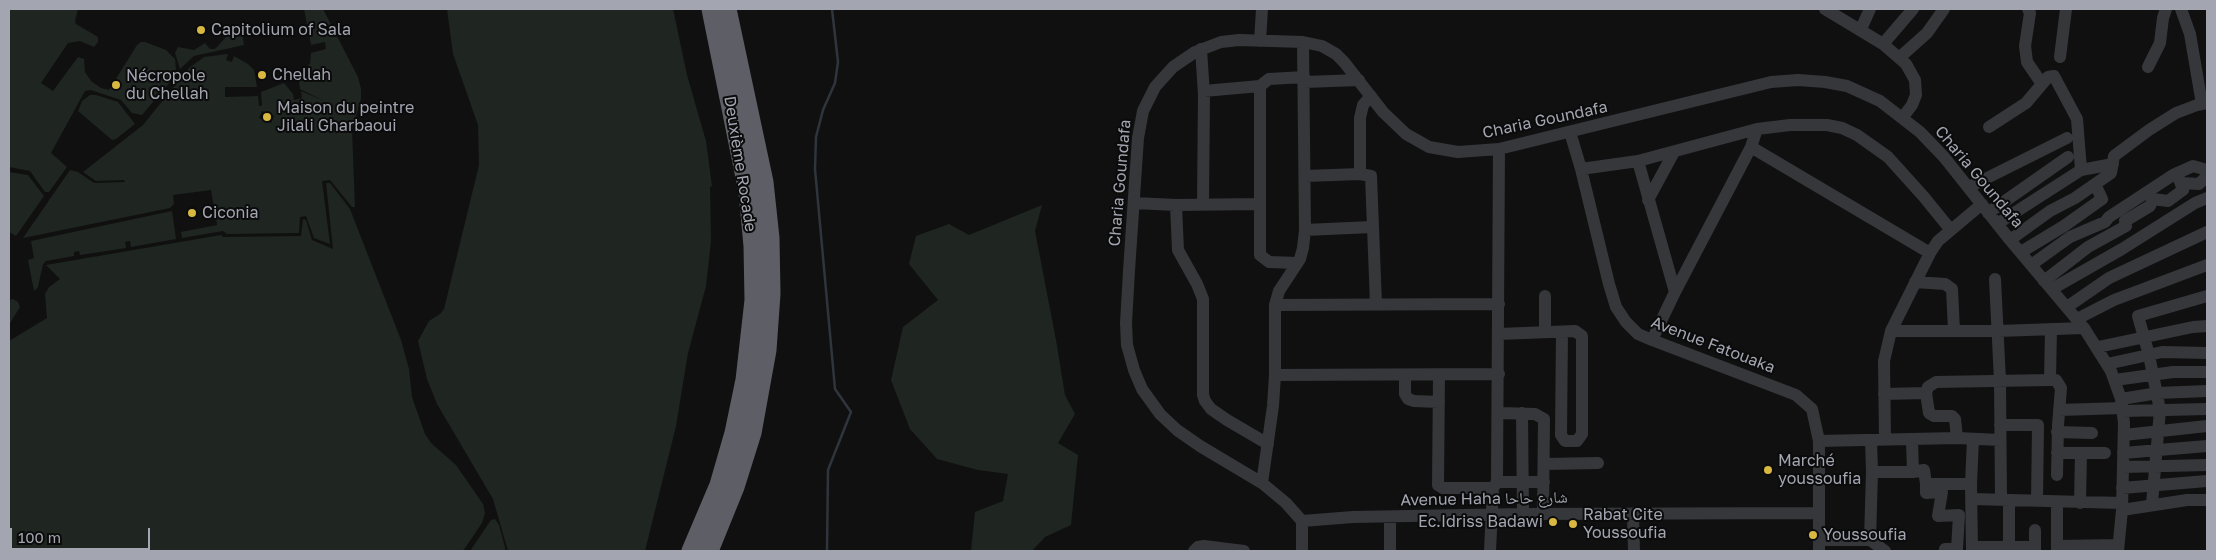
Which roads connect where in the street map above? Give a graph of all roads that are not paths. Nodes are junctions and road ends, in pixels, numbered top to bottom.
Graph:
1 (711, 9) edge
2 (727, 9) edge
3 (1262, 9) edge
4 (1870, 9) edge
5 (1913, 9) edge
6 (1944, 9) edge
7 (2028, 9) edge
8 (2066, 9) edge
9 (2166, 9) edge
10 (2181, 9) edge
11 (1828, 10) edge
12 (1861, 29) junction
13 (1260, 41) junction
14 (1303, 42) junction
15 (1883, 44) junction
16 (1201, 49) junction
17 (2060, 57) dead end
18 (1900, 58) junction
19 (2148, 67) dead end
20 (1304, 79) junction
21 (1359, 80) junction
22 (2042, 84) junction
23 (1260, 86) junction
24 (1204, 90) junction
25 (1371, 96) junction
26 (2205, 103) edge
27 (1903, 117) junction
28 (1989, 127) dead end
29 (1757, 129) junction
30 (1570, 132) junction
31 (2067, 138) dead end
32 (1751, 147) junction
33 (1498, 149) junction
34 (1674, 152) junction
35 (2068, 157) dead end
36 (1638, 161) junction
37 (2113, 164) junction
38 (1581, 169) junction
39 (2081, 170) junction
40 (2207, 170) edge
41 (1360, 174) junction
42 (1305, 176) junction
43 (2207, 176) edge
44 (2179, 178) junction
45 (2094, 184) junction
46 (1969, 187) junction
47 (2207, 198) edge
48 (1648, 200) junction
49 (1134, 203) junction
50 (1203, 204) junction
51 (1260, 204) junction
52 (1176, 205) junction
53 (1985, 208) junction
54 (1997, 224) junction
55 (1372, 228) junction
56 (1950, 229) junction
57 (1305, 230) junction
58 (2207, 232) edge
59 (2010, 240) junction
60 (1930, 252) junction
61 (2021, 252) junction
62 (1297, 263) junction
63 (2031, 265) junction
64 (2207, 265) edge
65 (1995, 279) dead end
66 (1915, 282) junction
67 (2048, 285) junction
68 (1675, 292) junction
69 (1544, 296) dead end
70 (2207, 296) edge
71 (1376, 304) junction
72 (1499, 304) junction
73 (1275, 305) junction
74 (2066, 307) junction
75 (2081, 323) junction
76 (2207, 326) edge
77 (2051, 329) junction
78 (1891, 331) junction
79 (1954, 331) junction
80 (1545, 332) junction
81 (1562, 332) junction
82 (1998, 332) junction
83 (1499, 334) junction
84 (2143, 338) junction
85 (1652, 340) junction
86 (2098, 347) junction
87 (2207, 353) edge
88 (2149, 355) junction
89 (2107, 364) junction
90 (2207, 372) edge
91 (1499, 374) junction
92 (2153, 374) junction
93 (1275, 375) junction
94 (1405, 375) junction
95 (1439, 375) junction
96 (2000, 380) junction
97 (2050, 380) junction
98 (2114, 380) junction
99 (2207, 391) edge
100 (1926, 392) junction
101 (2158, 393) junction
102 (1884, 394) junction
103 (1438, 402) junction
104 (2122, 406) junction
105 (2207, 409) edge
106 (2059, 410) junction
107 (2160, 410) junction
108 (1498, 413) junction
109 (1522, 413) junction
110 (2000, 425) junction
111 (2038, 425) junction
112 (2207, 426) edge
113 (2058, 429) junction
114 (2159, 431) junction
115 (2092, 433) dead end
116 (2124, 435) junction
117 (1956, 438) junction
118 (1885, 439) junction
119 (1973, 439) junction
120 (1871, 440) junction
121 (1912, 440) junction
122 (2000, 440) junction
123 (1819, 442) junction
124 (1268, 444) junction
125 (2207, 446) edge
126 (2157, 450) junction
127 (2081, 453) junction
128 (2105, 453) dead end
129 (2123, 453) junction
130 (2057, 454) junction
131 (1598, 463) dead end
132 (1544, 464) junction
133 (2207, 465) edge
134 (2123, 466) junction
135 (2155, 467) junction
136 (1872, 472) junction
137 (1912, 472) junction
138 (2057, 475) dead end
139 (2207, 481) edge
140 (1522, 482) junction
141 (1544, 482) junction
142 (1262, 483) junction
143 (1926, 484) junction
144 (1971, 484) junction
145 (2154, 484) junction
146 (1495, 485) junction
147 (2122, 488) junction
148 (1972, 499) junction
149 (2005, 500) junction
150 (2207, 500) edge
151 (2037, 501) junction
152 (2057, 502) junction
153 (2080, 503) junction
154 (2152, 504) junction
155 (2122, 507) junction
156 (1817, 513) junction
157 (1523, 514) junction
158 (1543, 514) junction
159 (1634, 514) junction
160 (1491, 515) junction
161 (1390, 517) junction
162 (1302, 521) junction
163 (2035, 530) dead end
164 (1870, 540) junction
165 (1819, 545) edge
166 (2009, 546) junction
167 (2057, 548) edge
168 (2118, 548) edge
169 (1972, 549) edge
170 (2035, 549) edge
171 (691, 551) edge
172 (708, 551) edge
173 (1194, 551) edge
174 (1244, 551) edge
175 (1302, 551) edge
176 (1390, 551) edge
177 (1490, 551) edge
178 (1634, 551) edge
179 (1885, 551) edge
180 (1945, 551) edge

1 - 171 highway, Deuxième Rocade
2 - 172 highway, Deuxième Rocade
3 - 13 street
4 - 12 street
5 - 15 street
6 - 18 street
7 - 22 street
8 - 17 street
9 - 19 street
10 - 26 street
11 - 12 street
12 - 15 street
13 - 14 street, Charia Goundafa
13 - 16 street, Charia Goundafa
14 - 20 street
14 - 21 street, Charia Goundafa
15 - 18 street
16 - 24 street
16 - 49 street, Charia Goundafa
18 - 27 street
20 - 21 street
20 - 23 street
20 - 42 street
21 - 25 street, Charia Goundafa
22 - 28 street
22 - 39 street
23 - 24 street
23 - 51 street
24 - 50 street
25 - 33 street, Charia Goundafa
25 - 41 street
26 - 37 street
27 - 30 street, Charia Goundafa
27 - 46 street, Charia Goundafa
29 - 32 street
29 - 34 street
29 - 56 street
30 - 33 street, Charia Goundafa
30 - 38 street, Avenue Fatouaka
31 - 46 street
32 - 60 street
32 - 68 street
33 - 72 street
34 - 36 street
34 - 48 street
35 - 53 street
36 - 38 street
36 - 48 street
37 - 39 street
37 - 45 street
38 - 85 street, Avenue Fatouaka
39 - 54 street
40 - 44 street
41 - 42 street
41 - 55 street
42 - 57 street
43 - 44 street
44 - 63 street
44 - 67 street
45 - 59 street
45 - 61 street
46 - 53 street, Charia Goundafa
47 - 67 street
48 - 68 street
49 - 52 street
49 - 142 street, Charia Goundafa
50 - 51 street
50 - 52 street
51 - 62 street
52 - 124 street
53 - 54 street, Charia Goundafa
53 - 56 street
54 - 59 street, Charia Goundafa
55 - 57 street
55 - 71 street
56 - 60 street
57 - 62 street
58 - 74 street
59 - 61 street, Charia Goundafa
60 - 66 street
61 - 63 street, Charia Goundafa
62 - 73 street
63 - 67 street, Charia Goundafa
64 - 75 street
65 - 82 street
66 - 78 street
66 - 79 street
67 - 74 street, Charia Goundafa
68 - 85 street
69 - 80 street
70 - 84 street
71 - 72 street
71 - 73 street
72 - 83 street
73 - 93 street
74 - 75 street, Charia Goundafa
75 - 77 street
75 - 86 street, Charia Goundafa
76 - 84 street
77 - 82 street
77 - 97 street
78 - 79 street
78 - 102 street
79 - 82 street
80 - 81 street
80 - 83 street
81 - 81 street
82 - 96 street
83 - 91 street
84 - 86 street
84 - 88 street
85 - 123 street, Avenue Fatouaka
86 - 89 street, Charia Goundafa
87 - 88 street
88 - 89 street
88 - 92 street
89 - 98 street, Charia Goundafa
90 - 92 street
91 - 95 street
91 - 108 street
92 - 98 street
92 - 101 street
93 - 94 street
93 - 124 street
94 - 95 street
94 - 103 street
95 - 103 street
96 - 97 street
96 - 100 street
96 - 110 street
97 - 106 street
98 - 104 street, Charia Goundafa
99 - 101 street
100 - 102 street
100 - 117 street
101 - 104 street
101 - 107 street
102 - 118 street
103 - 146 street
104 - 106 street
104 - 107 street
104 - 116 street, Charia Goundafa
105 - 107 street
106 - 113 street
107 - 114 street
108 - 109 street
108 - 146 street
109 - 132 street
109 - 140 street
110 - 111 street
110 - 122 street
111 - 113 street
111 - 151 street
112 - 114 street
113 - 115 street
113 - 130 street
114 - 116 street
114 - 126 street
116 - 129 street, Charia Goundafa
117 - 119 street
117 - 121 street
118 - 120 street
118 - 121 street
119 - 122 street
119 - 144 street
120 - 123 street
120 - 136 street
121 - 137 street
122 - 149 street
123 - 156 street, Avenue Fatouaka
124 - 142 street
125 - 126 street
126 - 129 street
126 - 135 street
127 - 128 street
127 - 130 street
127 - 153 street
129 - 134 street, Charia Goundafa
130 - 138 street
131 - 132 street
132 - 141 street
133 - 135 street
134 - 135 street
134 - 147 street, Charia Goundafa
135 - 145 street
136 - 137 street
136 - 164 street
137 - 143 street
139 - 145 street
140 - 141 street
140 - 146 street
140 - 157 street
141 - 158 street
142 - 162 street, Charia Goundafa
143 - 144 street
143 - 180 street
144 - 148 street
145 - 147 street
145 - 154 street
146 - 160 street
147 - 155 street, Charia Goundafa
148 - 149 street
148 - 169 street
149 - 151 street
149 - 166 street
150 - 154 street
151 - 152 street
152 - 153 street
152 - 167 street
153 - 155 street
154 - 155 street
155 - 168 street, Charia Goundafa
156 - 159 street, Avenue Haha شارع حاحا
156 - 165 street, Avenue Fatouaka
157 - 158 street, Avenue Haha شارع حاحا
157 - 160 street, Avenue Haha شارع حاحا
158 - 159 street, Avenue Haha شارع حاحا
159 - 178 street
160 - 161 street, Avenue Haha شارع حاحا
160 - 177 street
161 - 162 street, Avenue Haha شارع حاحا
161 - 176 street
162 - 175 street
163 - 170 street
164 - 165 street
164 - 179 street
166 - 169 street
166 - 170 street
167 - 168 street
173 - 174 street

